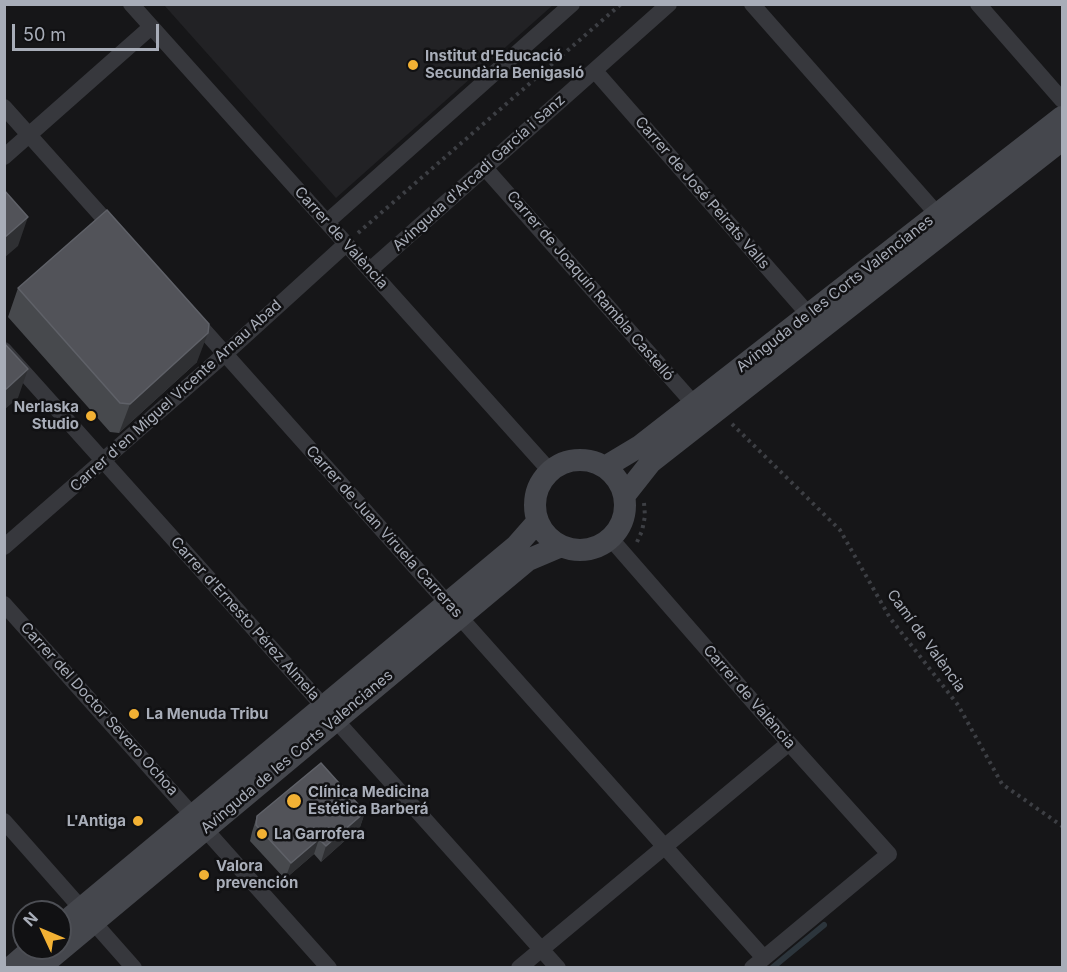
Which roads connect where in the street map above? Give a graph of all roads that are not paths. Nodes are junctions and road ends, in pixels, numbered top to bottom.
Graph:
1 (131, 4) edge
2 (572, 4) edge
3 (669, 4) edge
4 (752, 4) edge
5 (978, 4) edge
6 (151, 27) junction
7 (595, 71) junction
8 (1062, 100) edge
9 (4, 107) edge
10 (1062, 117) edge
11 (29, 135) junction
12 (1062, 140) edge
13 (4, 156) edge
14 (485, 168) junction
15 (938, 215) junction
16 (327, 222) junction
17 (127, 244) edge
18 (346, 244) junction
19 (370, 270) junction
20 (179, 303) edge
21 (809, 315) junction
22 (4, 350) edge
23 (225, 354) junction
24 (694, 404) junction
25 (103, 460) junction
26 (605, 467) junction
27 (550, 471) junction
28 (634, 499) junction
29 (538, 521) junction
30 (611, 539) junction
31 (561, 546) junction
32 (4, 547) edge
33 (4, 604) edge
34 (453, 610) junction
35 (330, 713) junction
36 (789, 743) junction
37 (4, 821) edge
38 (199, 822) junction
39 (664, 847) junction
40 (87, 915) junction
41 (72, 921) edge
42 (542, 949) junction
43 (758, 963) edge
44 (39, 968) edge
45 (134, 968) edge
46 (329, 968) edge
47 (519, 968) edge
48 (558, 968) edge

1 - 6 street, Carrer de València
2 - 16 street
3 - 7 street, Avinguda d'Arcadi García i Sanz
4 - 15 street
5 - 8 street
6 - 11 street
6 - 16 street, Carrer de València
7 - 14 street, Avinguda d'Arcadi García i Sanz
7 - 21 street, Carrer de José Peirats Valls
9 - 11 street
10 - 15 street, Avinguda de les Corts Valencianes
11 - 13 street
11 - 17 street
12 - 28 street, Avinguda de les Corts Valencianes
14 - 19 street, Avinguda d'Arcadi García i Sanz
14 - 24 street, Carrer de Joaquín Rambla Castelló
15 - 21 street, Avinguda de les Corts Valencianes
16 - 18 street, Carrer de València
18 - 19 street, Carrer de València
18 - 23 street, Carrer d'en Miguel Vicente Arnau Abad
19 - 27 street, Carrer de València
20 - 23 street, Carrer de Juan Viruela Carreras
21 - 24 street, Avinguda de les Corts Valencianes
22 - 25 street, Carrer d'Ernesto Pérez Almela
23 - 25 street, Carrer d'en Miguel Vicente Arnau Abad
23 - 34 street, Carrer de Juan Viruela Carreras
24 - 26 street, Avinguda de les Corts Valencianes
25 - 32 street, Carrer d'en Miguel Vicente Arnau Abad
25 - 35 street, Carrer d'Ernesto Pérez Almela
26 - 27 street
26 - 28 street
27 - 29 street
28 - 30 street
29 - 31 street
29 - 34 street, Avinguda de les Corts Valencianes
30 - 31 street
30 - 36 street, Carrer de València
31 - 34 street, Avinguda de les Corts Valencianes
33 - 38 street, Carrer del Doctor Severo Ochoa
34 - 35 street, Avinguda de les Corts Valencianes
34 - 39 street, Carrer de Juan Viruela Carreras
35 - 38 street, Avinguda de les Corts Valencianes
35 - 42 street, Carrer d'Ernesto Pérez Almela
36 - 39 street
36 - 43 street, Carrer de València
37 - 40 street
38 - 40 street, Avinguda de les Corts Valencianes
38 - 46 street, Carrer del Doctor Severo Ochoa
39 - 42 street
39 - 43 street, Carrer de Juan Viruela Carreras
40 - 41 street, Avinguda de les Corts Valencianes
40 - 44 street, Avinguda de les Corts Valencianes
40 - 45 street
42 - 47 street
42 - 48 street, Carrer d'Ernesto Pérez Almela

